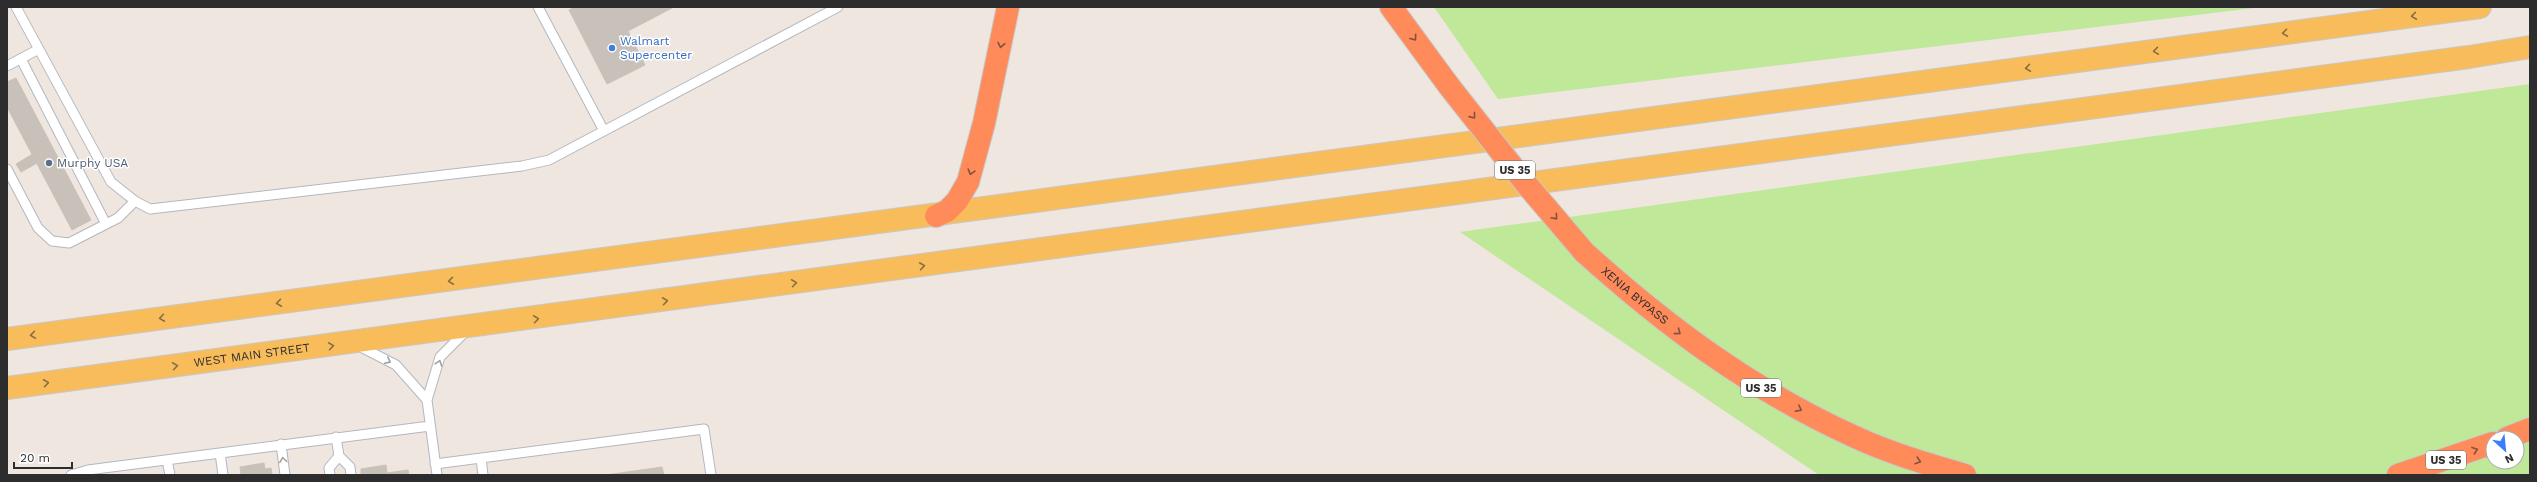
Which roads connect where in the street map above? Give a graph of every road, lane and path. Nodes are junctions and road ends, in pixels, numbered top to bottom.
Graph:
1 (16, 7) edge
2 (538, 7) edge
3 (838, 7) edge
4 (1008, 7) edge
5 (1391, 7) edge
6 (2480, 7) edge
7 (2530, 47) edge
8 (39, 49) junction
9 (21, 59) junction
10 (7, 66) edge
11 (604, 131) junction
12 (7, 169) edge
13 (134, 201) junction
14 (936, 216) junction
15 (106, 224) junction
16 (470, 327) junction
17 (7, 339) edge
18 (353, 343) junction
19 (7, 388) edge
20 (427, 400) junction
21 (430, 426) junction
22 (336, 437) junction
23 (281, 444) junction
24 (2485, 446) edge
25 (220, 452) junction
26 (338, 456) junction
27 (481, 458) junction
28 (168, 460) junction
29 (435, 464) junction
30 (109, 471) edge
31 (72, 475) edge
32 (170, 475) edge
33 (224, 475) edge
34 (285, 475) edge
35 (330, 475) edge
36 (351, 475) edge
37 (437, 475) edge
38 (483, 475) edge
39 (711, 475) edge
40 (1965, 475) edge
41 (2398, 475) edge

1 - 8 lane
2 - 11 lane
3 - 11 lane
4 -> 14 highway
5 -> 40 highway, XENIA BYPASS / US 35, bridge
6 -> 14 main road
16 -> 7 main road, WEST MAIN STREET
8 - 9 lane
8 - 13 lane
9 - 10 lane
9 - 15 lane
11 - 13 lane
12 - 15 lane
13 - 15 lane
14 -> 17 main road
16 - 18 main road, WEST MAIN STREET
20 -> 16 lane
19 -> 18 main road, WEST MAIN STREET
18 -> 20 lane
20 - 21 lane
21 - 22 lane
21 - 29 lane
22 - 23 lane
22 - 26 lane
23 - 25 lane
34 -> 23 lane
41 -> 24 highway, US 35
25 - 28 lane
25 - 33 lane
26 - 35 lane
26 - 36 lane
27 - 29 lane
27 - 38 lane
27 - 39 lane
28 - 30 lane
28 - 32 lane
29 - 37 lane
30 - 31 lane

